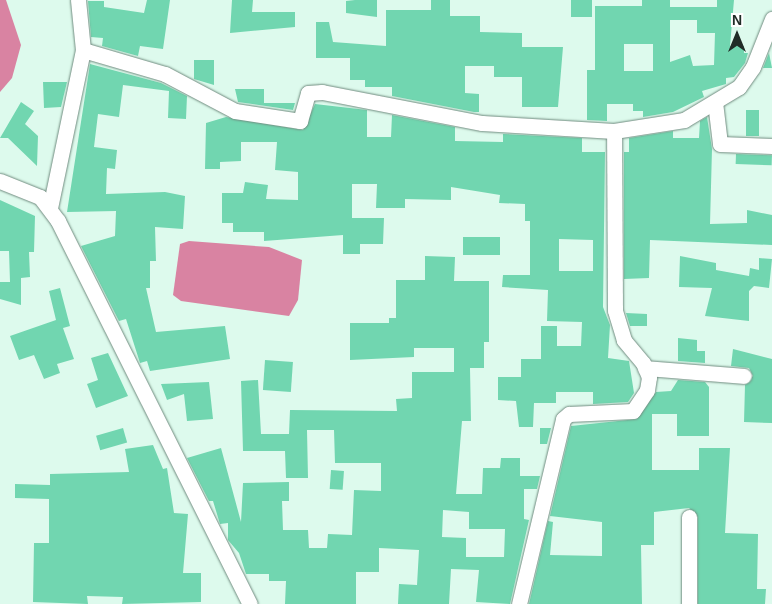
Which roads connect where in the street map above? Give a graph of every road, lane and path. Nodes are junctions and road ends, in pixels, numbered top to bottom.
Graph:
1 (78, 0) edge
2 (772, 19) edge
3 (82, 50) junction
4 (715, 102) junction
5 (614, 132) junction
6 (772, 146) edge
7 (0, 181) edge
8 (50, 208) junction
9 (645, 368) junction
10 (744, 376) dead end
11 (689, 518) dead end
12 (250, 604) edge
13 (518, 604) edge
14 (689, 604) edge

1 - 3 street
2 - 4 street
3 - 5 street
3 - 8 street
4 - 5 street
4 - 6 street
5 - 9 street
7 - 8 street
8 - 12 street
9 - 10 street
9 - 13 street
11 - 14 street

